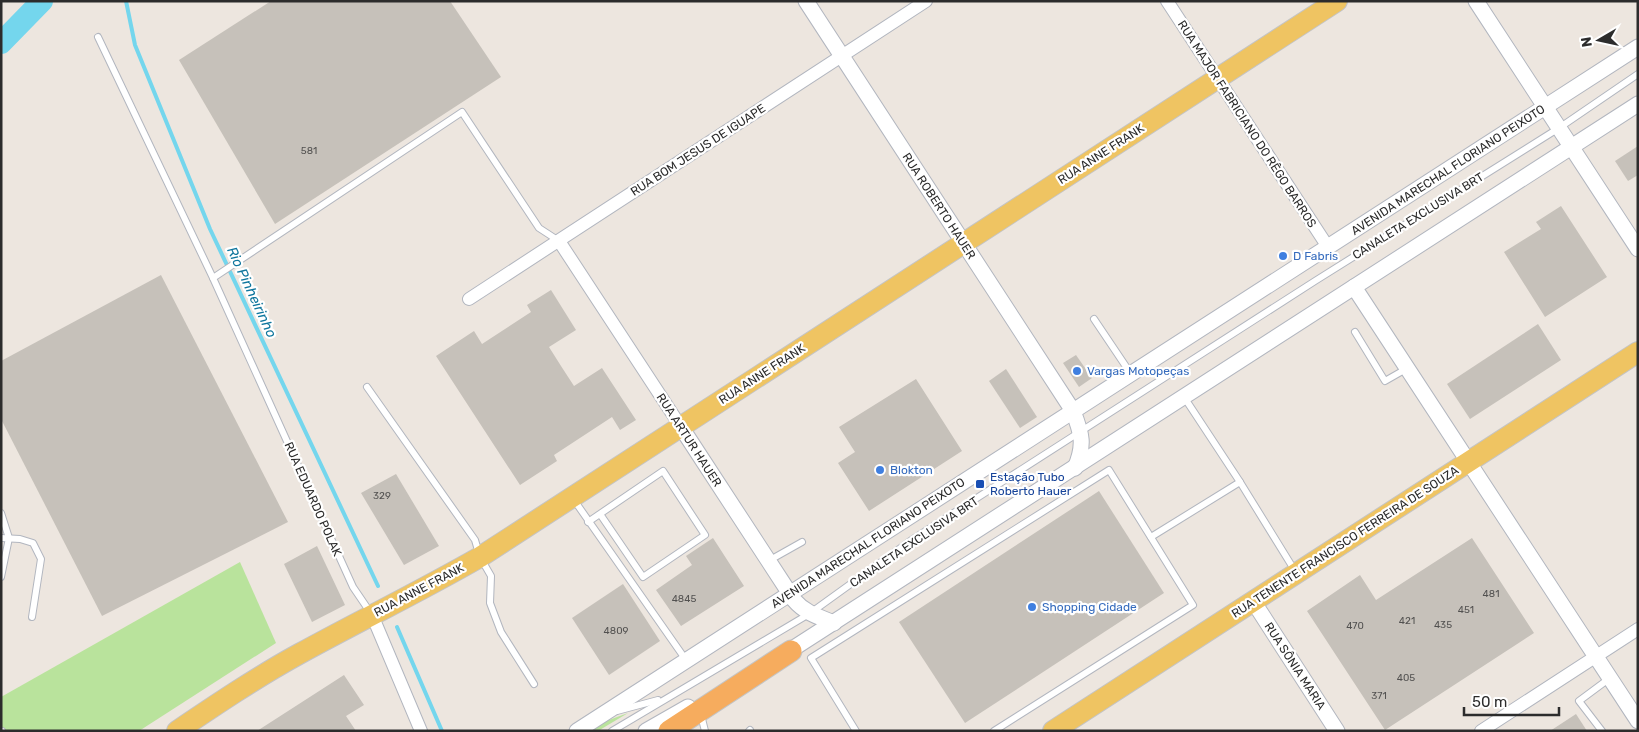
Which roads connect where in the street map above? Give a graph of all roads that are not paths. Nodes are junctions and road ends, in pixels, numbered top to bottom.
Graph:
1 (806, 1) edge
2 (926, 1) edge
3 (1167, 1) edge
4 (1337, 1) edge
5 (1476, 1) edge
6 (98, 36) dead end
7 (1638, 47) edge
8 (842, 56) junction
9 (1638, 74) edge
10 (1218, 78) junction
11 (1638, 104) edge
12 (1545, 107) junction
13 (1558, 128) junction
14 (1571, 147) junction
15 (559, 241) junction
16 (964, 243) junction
17 (1328, 247) junction
18 (1638, 249) edge
19 (213, 278) junction
20 (1354, 287) junction
21 (469, 299) dead end
22 (1094, 319) dead end
23 (1355, 332) dead end
24 (1638, 352) edge
25 (1407, 368) junction
26 (1131, 374) junction
27 (367, 387) dead end
28 (1184, 397) junction
29 (1073, 411) junction
30 (680, 427) junction
31 (1081, 432) junction
32 (1468, 462) junction
33 (1074, 468) junction
34 (1240, 482) junction
35 (572, 497) junction
36 (1, 513) edge
37 (600, 514) junction
38 (588, 522) junction
39 (1151, 537) junction
40 (5, 538) edge
41 (802, 542) dead end
42 (480, 557) junction
43 (768, 561) junction
44 (1297, 573) junction
45 (1, 577) edge
46 (790, 593) junction
47 (1253, 601) junction
48 (810, 614) junction
49 (372, 615) junction
50 (32, 617) dead end
51 (834, 623) junction
52 (1638, 629) edge
53 (791, 651) junction
54 (1596, 656) junction
55 (686, 660) junction
56 (1610, 678) junction
57 (534, 684) dead end
58 (667, 698) junction
59 (599, 716) junction
60 (702, 721) edge
61 (1638, 721) edge
62 (671, 730) edge
63 (177, 731) edge
64 (421, 731) edge
65 (577, 731) edge
66 (612, 731) edge
67 (646, 731) edge
68 (856, 731) edge
69 (994, 731) edge
70 (1053, 731) edge
71 (1337, 731) edge
72 (1481, 731) edge
73 (1602, 731) edge

1 - 8 street, RUA ROBERTO HAUER
2 - 8 street, RUA BOM JESUS DE IGUAPE
3 - 10 street, RUA MAJOR FABRICIANO DO RÊGO BARROS
4 - 10 main road, RUA ANNE FRANK
5 - 12 street
6 - 19 lane, RUA EDUARDO POLAK
7 - 12 street, AVENIDA MARECHAL FLORIANO PEIXOTO
8 - 15 street, RUA BOM JESUS DE IGUAPE
8 - 16 street, RUA ROBERTO HAUER
9 - 13 lane, CANALETA EXCLUSIVA BRT
10 - 16 main road, RUA ANNE FRANK
10 - 17 street, RUA MAJOR FABRICIANO DO RÊGO BARROS
11 - 14 street
12 - 13 street
12 - 17 street, AVENIDA MARECHAL FLORIANO PEIXOTO
13 - 14 street
13 - 31 lane, CANALETA EXCLUSIVA BRT
14 - 18 street
14 - 20 street
15 - 19 lane
15 - 21 street, RUA BOM JESUS DE IGUAPE
15 - 30 street, RUA ARTUR HAUER
16 - 29 street, RUA ROBERTO HAUER
16 - 30 main road, RUA ANNE FRANK
17 - 26 street, AVENIDA MARECHAL FLORIANO PEIXOTO
19 - 49 lane, RUA EDUARDO POLAK
20 - 25 street
20 - 28 street
22 - 26 lane
23 - 25 lane
24 - 32 main road, RUA TENENTE FRANCISCO FERREIRA DE SOUZA
25 - 32 street
26 - 29 street, AVENIDA MARECHAL FLORIANO PEIXOTO
27 - 42 lane
28 - 33 street
28 - 34 lane
29 - 31 street, RUA ROBERTO HAUER
29 - 46 street, AVENIDA MARECHAL FLORIANO PEIXOTO
30 - 35 main road, RUA ANNE FRANK
30 - 43 street, RUA ARTUR HAUER
31 - 33 street
31 - 48 lane, CANALETA EXCLUSIVA BRT
32 - 44 main road, RUA TENENTE FRANCISCO FERREIRA DE SOUZA
32 - 54 street
33 - 51 street
34 - 39 lane
34 - 44 lane
35 - 38 lane
35 - 42 main road, RUA ANNE FRANK
36 - 40 lane
37 - 37 lane
37 - 38 lane
38 - 55 lane
39 - 68 lane
39 - 69 lane
40 - 45 lane
40 - 50 lane
41 - 43 lane
42 - 49 main road, RUA ANNE FRANK
42 - 57 lane
43 - 46 street, RUA ARTUR HAUER
44 - 47 main road, RUA TENENTE FRANCISCO FERREIRA DE SOUZA
46 - 48 street, RUA ARTUR HAUER
46 - 55 street, AVENIDA MARECHAL FLORIANO PEIXOTO
47 - 70 main road, RUA TENENTE FRANCISCO FERREIRA DE SOUZA
47 - 71 street, RUA SÔNIA MARIA
48 - 51 street, RUA ARTUR HAUER
48 - 58 lane, CANALETA EXCLUSIVA BRT
49 - 63 main road, RUA ANNE FRANK
49 - 64 street, RUA EDUARDO POLAK
51 - 53 street
52 - 54 street
53 - 60 highway
53 - 67 street
54 - 56 street
54 - 72 street
55 - 59 street, AVENIDA MARECHAL FLORIANO PEIXOTO
56 - 61 street
56 - 73 lane
58 - 59 lane, CANALETA EXCLUSIVA BRT
58 - 66 lane, CANALETA EXCLUSIVA BRT
59 - 65 street, AVENIDA MARECHAL FLORIANO PEIXOTO
60 - 62 highway

